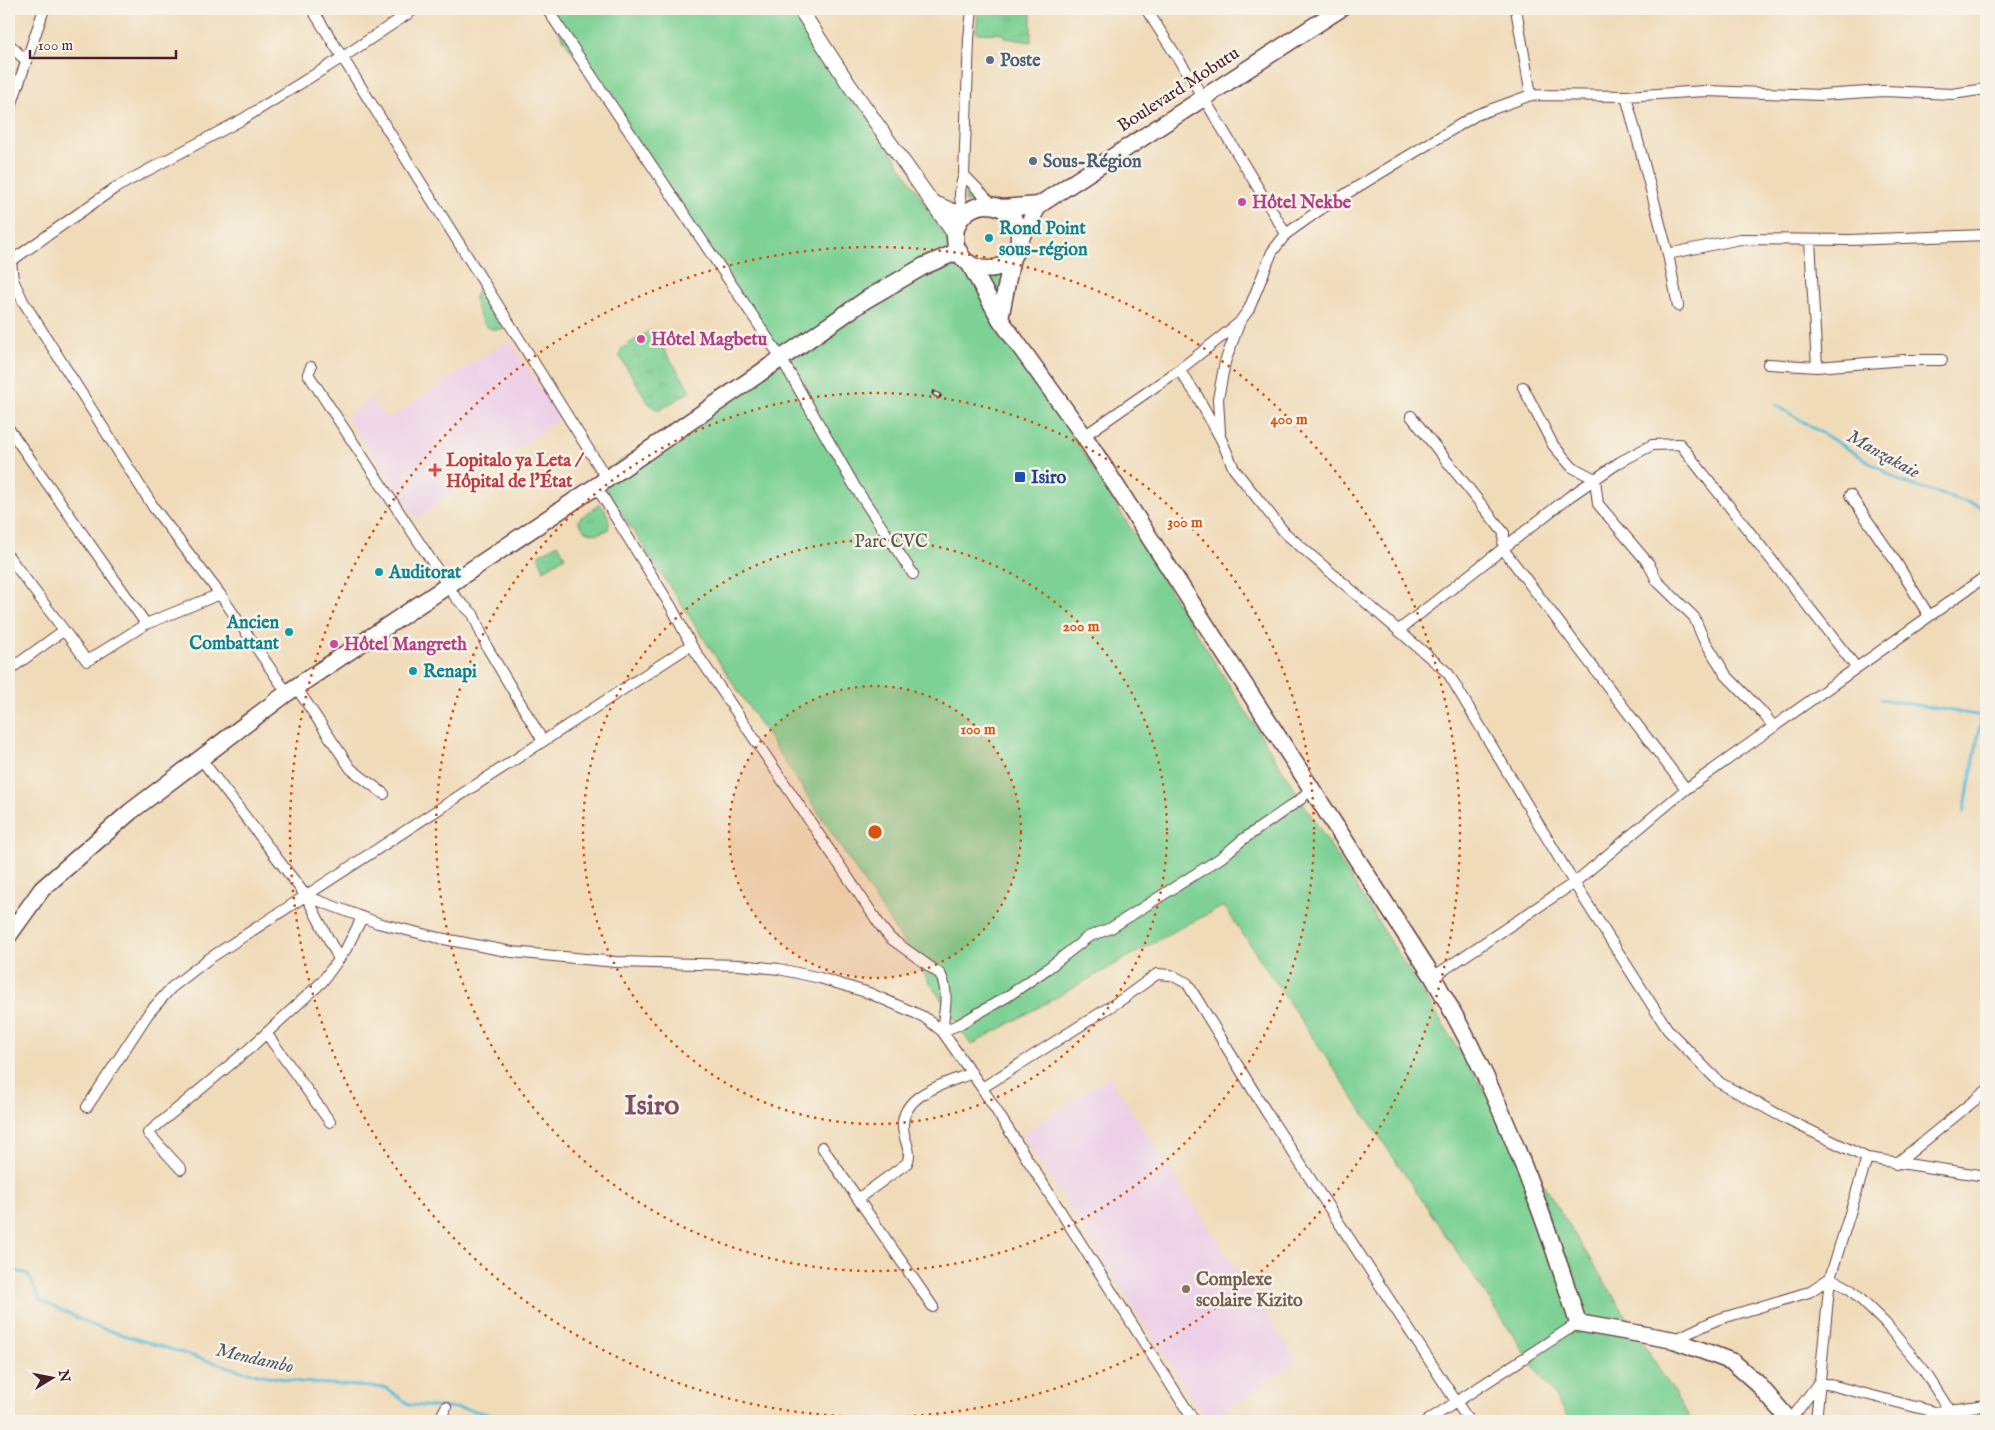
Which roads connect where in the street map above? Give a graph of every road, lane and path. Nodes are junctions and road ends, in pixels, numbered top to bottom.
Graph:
1 (44, 9) edge
2 (312, 9) edge
3 (415, 9) edge
4 (547, 9) edge
5 (800, 9) edge
6 (972, 9) edge
7 (1146, 9) edge
8 (1340, 9) edge
9 (1516, 9) edge
10 (9, 44) edge
11 (343, 56) junction
12 (26, 61) junction
13 (1986, 89) edge
14 (12, 93) edge
15 (1531, 95) junction
16 (1626, 96) junction
17 (1203, 97) junction
18 (9, 112) edge
19 (964, 175) junction
20 (932, 202) junction
21 (1039, 205) junction
22 (997, 207) junction
23 (964, 215) junction
24 (1286, 234) junction
25 (955, 235) junction
26 (1986, 235) edge
27 (1810, 240) junction
28 (1019, 241) junction
29 (1668, 254) junction
30 (964, 257) junction
31 (1012, 257) junction
32 (10, 260) edge
33 (1678, 306) dead end
34 (1000, 319) junction
35 (1239, 323) junction
36 (781, 358) junction
37 (1942, 360) dead end
38 (1768, 364) dead end
39 (311, 367) dead end
40 (1817, 367) junction
41 (1179, 370) junction
42 (1523, 388) dead end
43 (1411, 416) dead end
44 (9, 430) edge
45 (1084, 436) junction
46 (1221, 439) junction
47 (1595, 478) junction
48 (601, 482) junction
49 (1850, 495) dead end
50 (1502, 549) junction
51 (10, 562) edge
52 (913, 574) dead end
53 (1986, 576) edge
54 (449, 585) junction
55 (220, 594) junction
56 (1929, 616) junction
57 (146, 624) junction
58 (1399, 630) junction
59 (63, 631) junction
60 (691, 645) junction
61 (1856, 667) junction
62 (9, 670) edge
63 (292, 690) junction
64 (1774, 727) junction
65 (544, 742) junction
66 (201, 760) junction
67 (1311, 788) junction
68 (1686, 789) junction
69 (384, 794) dead end
70 (1574, 883) junction
71 (306, 896) junction
72 (362, 918) junction
73 (9, 935) edge
74 (339, 959) junction
75 (1434, 977) junction
76 (942, 1031) junction
77 (266, 1033) junction
78 (972, 1073) junction
79 (982, 1088) junction
80 (1986, 1091) edge
81 (87, 1106) dead end
82 (330, 1122) dead end
83 (822, 1147) dead end
84 (1867, 1158) junction
85 (1896, 1164) junction
86 (181, 1170) dead end
87 (1986, 1176) edge
88 (859, 1198) junction
89 (1830, 1278) junction
90 (933, 1307) dead end
91 (1578, 1323) junction
92 (1674, 1340) junction
93 (1819, 1382) junction
94 (1456, 1402) junction
95 (1986, 1405) edge
96 (446, 1408) dead end
97 (1948, 1410) junction
98 (439, 1421) edge
99 (1194, 1421) edge
100 (1427, 1421) edge
101 (1469, 1421) edge
102 (1790, 1421) edge
103 (1816, 1421) edge
104 (1956, 1421) edge

1 - 12 street
2 - 11 street
3 - 11 street
4 - 36 street
5 - 20 main road
6 - 19 street
7 - 17 street
8 - 17 main road, Boulevard Mobutu
9 - 15 street
10 - 12 street
11 - 32 street
11 - 48 street
12 - 14 street
13 - 16 street
14 - 18 street
15 - 16 street
15 - 24 street
16 - 29 street
17 - 21 main road, Boulevard Mobutu
17 - 24 street
19 - 22 street
19 - 23 street
20 - 23 main road
20 - 25 main road
21 - 22 main road
21 - 28 main road
22 - 23 main road
22 - 28 main road
23 - 25 main road
24 - 35 street
25 - 30 main road
26 - 27 street
27 - 29 street
27 - 40 street
28 - 31 main road
29 - 33 street
30 - 31 main road
30 - 34 main road
30 - 36 main road
31 - 34 main road
32 - 55 street
34 - 45 main road
35 - 41 street
35 - 46 street
36 - 48 main road
36 - 52 street
37 - 40 street
38 - 40 street
39 - 54 street
41 - 45 street
41 - 46 street
42 - 47 street
43 - 50 street
44 - 57 street
45 - 67 main road
46 - 58 street
47 - 50 street
47 - 61 street
47 - 64 street
48 - 54 main road
48 - 60 street
49 - 56 street
50 - 58 street
50 - 68 street
51 - 59 street
53 - 56 street
54 - 63 main road
54 - 65 street
55 - 57 street
55 - 63 street
56 - 61 street
57 - 59 street
58 - 70 street
59 - 62 street
60 - 65 street
60 - 76 street
61 - 64 street
63 - 66 main road
63 - 69 street
64 - 68 street
65 - 71 street
66 - 71 street
66 - 73 main road
67 - 75 main road
67 - 76 street
68 - 70 street
70 - 75 street
70 - 84 street
71 - 72 street
71 - 74 street
71 - 81 street
72 - 74 street
72 - 76 street
74 - 77 street
75 - 91 main road
76 - 78 street
77 - 82 street
77 - 86 street
78 - 79 street
78 - 88 street
79 - 94 street
79 - 99 street
80 - 85 street
83 - 88 street
84 - 85 street
84 - 89 street
85 - 87 street
88 - 90 street
89 - 92 street
89 - 93 street
89 - 97 street
91 - 92 main road
91 - 94 street
92 - 102 main road
93 - 97 street
93 - 102 street
93 - 103 street
94 - 100 street
94 - 101 street
95 - 97 street
96 - 98 street
97 - 104 street

